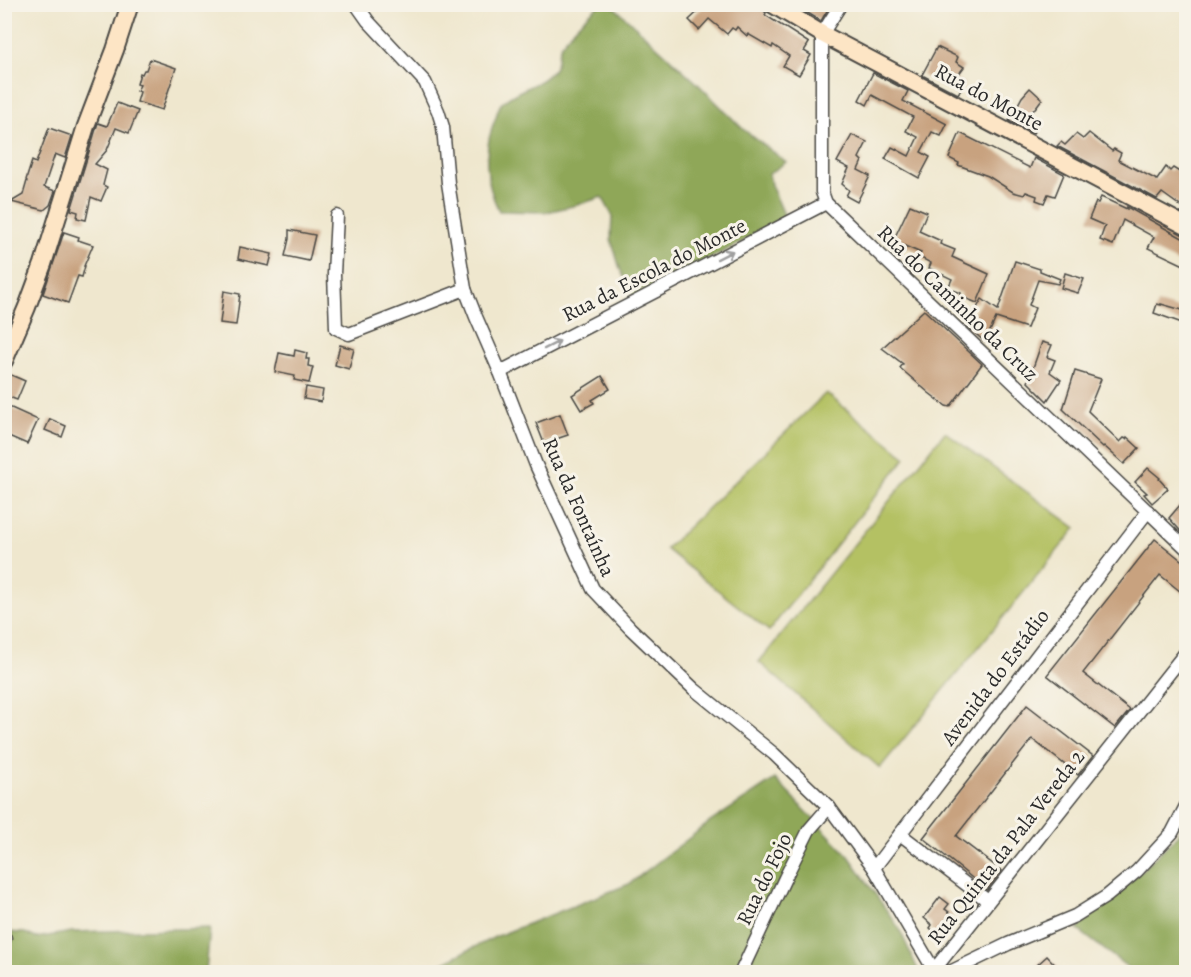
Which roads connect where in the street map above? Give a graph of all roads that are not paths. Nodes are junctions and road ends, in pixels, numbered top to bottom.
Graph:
1 (130, 4) edge
2 (357, 4) edge
3 (772, 4) edge
4 (841, 4) edge
5 (822, 34) junction
6 (826, 203) junction
7 (337, 216) dead end
8 (1185, 223) edge
9 (465, 289) junction
10 (4, 361) edge
11 (500, 372) junction
12 (1148, 511) junction
13 (1186, 548) edge
14 (1186, 652) edge
15 (1186, 806) edge
16 (829, 807) junction
17 (900, 834) junction
18 (874, 868) junction
19 (988, 901) junction
20 (934, 971) edge
21 (741, 972) edge
22 (950, 972) edge

1 - 10 street
2 - 9 street, Rua da Fontaínha
3 - 5 street, Rua do Monte
4 - 5 street
5 - 6 street
5 - 8 street, Rua do Monte
11 -> 6 street, Rua da Escola do Monte
6 - 12 street, Rua do Caminho da Cruz
7 - 9 street
9 - 11 street, Rua da Fontaínha
11 - 16 street, Rua da Fontaínha
12 - 13 street, Rua do Caminho da Cruz
12 - 17 street, Avenida do Estádio
14 - 19 street, Rua Quinta da Pala Vereda 2
15 - 22 street
16 - 18 street, Rua da Fontaínha
16 - 21 street, Rua do Fojo
17 - 18 street, Avenida do Estádio
17 - 19 street
18 - 20 street, Rua da Fontaínha
19 - 20 street, Rua Quinta da Pala Vereda 2

